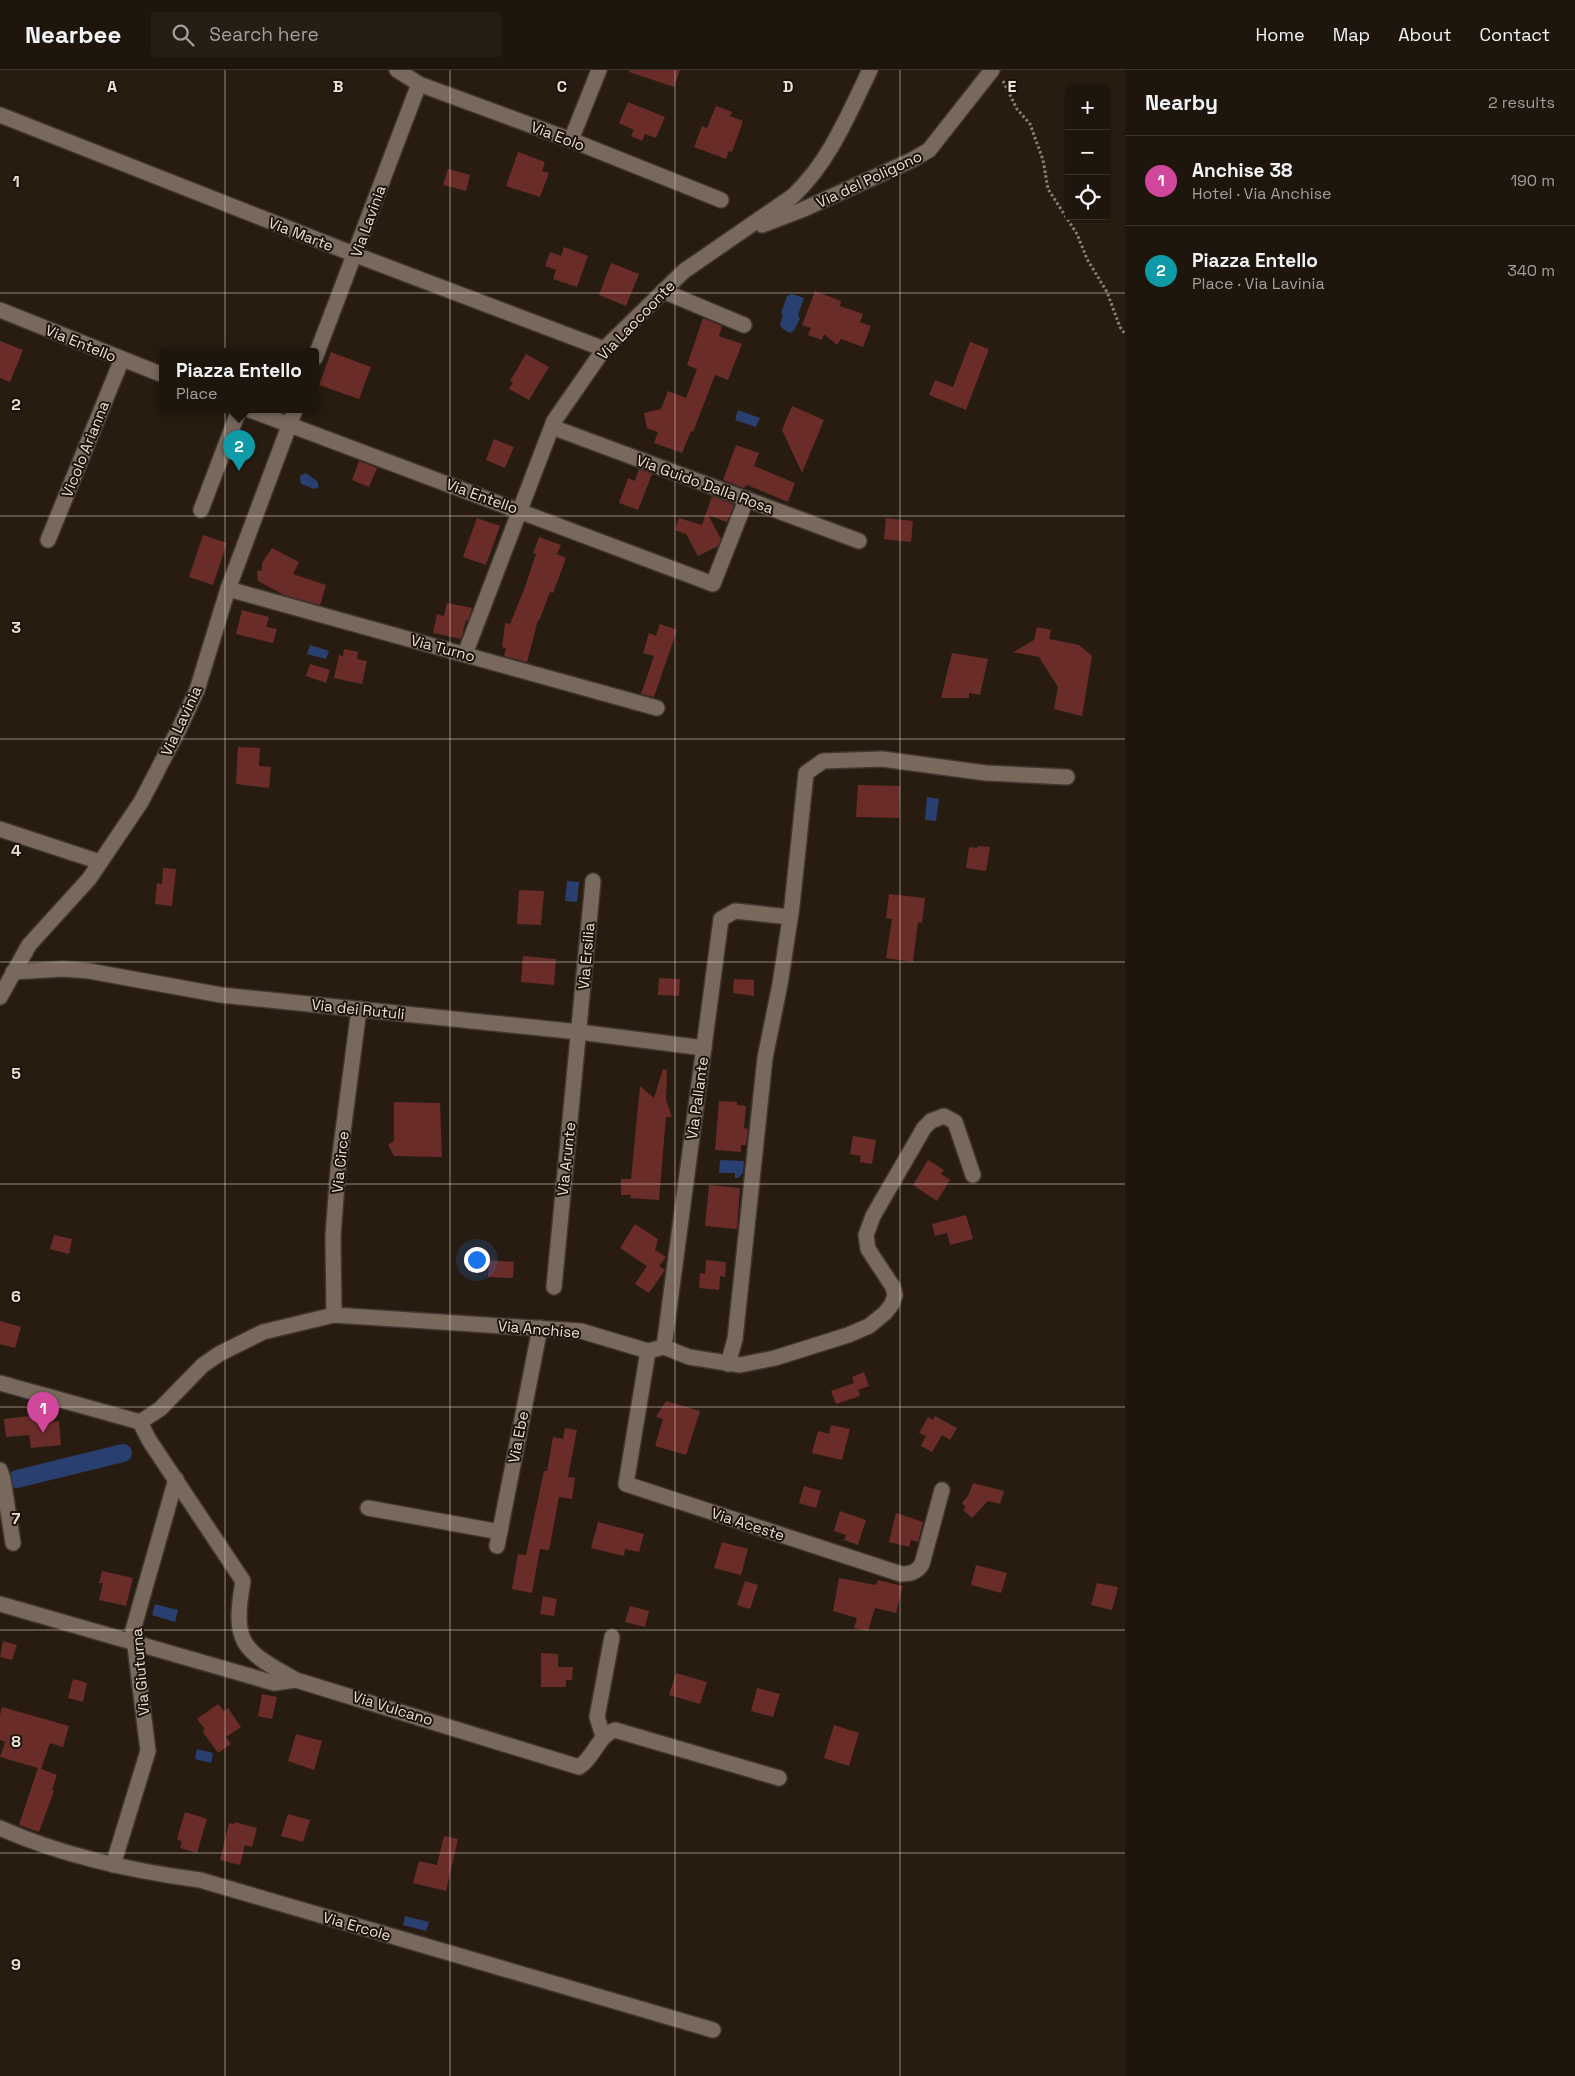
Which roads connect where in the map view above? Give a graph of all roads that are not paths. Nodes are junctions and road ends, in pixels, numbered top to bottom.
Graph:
1 (397, 70) edge
2 (599, 70) edge
3 (870, 70) edge
4 (996, 73) edge
5 (419, 84) junction
6 (0, 115) edge
7 (571, 140) junction
8 (721, 200) dead end
9 (742, 233) junction
10 (356, 255) junction
11 (662, 291) junction
12 (0, 310) edge
13 (744, 325) dead end
14 (319, 348) edge
15 (604, 349) junction
16 (122, 359) junction
17 (159, 373) edge
18 (239, 413) edge
19 (258, 413) edge
20 (294, 413) edge
21 (289, 425) junction
22 (552, 427) junction
23 (746, 500) junction
24 (201, 510) dead end
25 (520, 510) junction
26 (48, 540) dead end
27 (859, 541) dead end
28 (228, 589) junction
29 (465, 654) junction
30 (657, 708) dead end
31 (1067, 777) dead end
32 (0, 829) edge
33 (100, 862) junction
34 (593, 881) dead end
35 (790, 917) junction
36 (13, 972) junction
37 (0, 997) edge
38 (359, 1009) junction
39 (579, 1032) junction
40 (704, 1048) junction
41 (974, 1175) dead end
42 (554, 1287) dead end
43 (334, 1315) junction
44 (540, 1328) junction
45 (664, 1347) junction
46 (648, 1351) junction
47 (728, 1364) junction
48 (0, 1383) edge
49 (140, 1422) junction
50 (0, 1470) edge
51 (176, 1479) junction
52 (942, 1490) dead end
53 (368, 1508) dead end
54 (13, 1543) dead end
55 (0, 1604) edge
56 (612, 1637) dead end
57 (135, 1645) junction
58 (296, 1680) junction
59 (603, 1736) junction
60 (779, 1778) dead end
61 (0, 1828) edge
62 (113, 1865) junction
63 (713, 2030) dead end

1 - 5 street, Via Eolo
2 - 7 street
3 - 9 street, Via Laocoonte
4 - 9 street, Via del Poligono
5 - 7 street, Via Eolo
5 - 10 street, Via Lavinia
6 - 10 street, Via Marte
7 - 8 street, Via Eolo
9 - 11 street, Via Laocoonte
10 - 14 street, Via Lavinia
10 - 15 street, Via Marte
11 - 13 street
11 - 15 street, Via Laocoonte
12 - 16 street, Via Entello
15 - 22 street, Via Laocoonte
16 - 17 street, Via Entello
16 - 26 street, Vicolo Arianna
18 - 24 street
19 - 21 street, Via Entello
20 - 21 street, Via Lavinia
21 - 25 street, Via Entello
21 - 28 street, Via Lavinia
22 - 23 street, Via Guido Dalla Rosa
22 - 25 street, Via Laocoonte
23 - 25 street, Via Entello
23 - 27 street, Via Guido Dalla Rosa
25 - 29 street, Via Laocoonte
28 - 29 street, Via Turno
28 - 33 street, Via Lavinia
29 - 30 street, Via Turno
31 - 35 street
32 - 33 street
33 - 36 street, Via Lavinia
34 - 39 street, Via Ersilia
35 - 40 street, Via Pallante
35 - 47 street
36 - 37 street, Via Lavinia
36 - 38 street, Via dei Rutuli
38 - 39 street, Via dei Rutuli
38 - 43 street, Via Circe
39 - 40 street, Via dei Rutuli
39 - 42 street, Via Arunte
40 - 45 street, Via Pallante
41 - 47 street
43 - 44 street, Via Anchise
43 - 49 street, Via Anchise
44 - 46 street, Via Anchise
44 - 53 street, Via Ebe
45 - 46 street
45 - 47 street
46 - 52 street, Via Aceste
48 - 49 street
49 - 51 street, Via Vulcano
50 - 54 street
51 - 57 street, Via Giuturna
51 - 58 street, Via Vulcano
55 - 57 street
56 - 59 street
57 - 58 street
57 - 62 street, Via Giuturna
58 - 59 street, Via Vulcano
59 - 60 street
61 - 62 street, Via Ercole
62 - 63 street, Via Ercole

